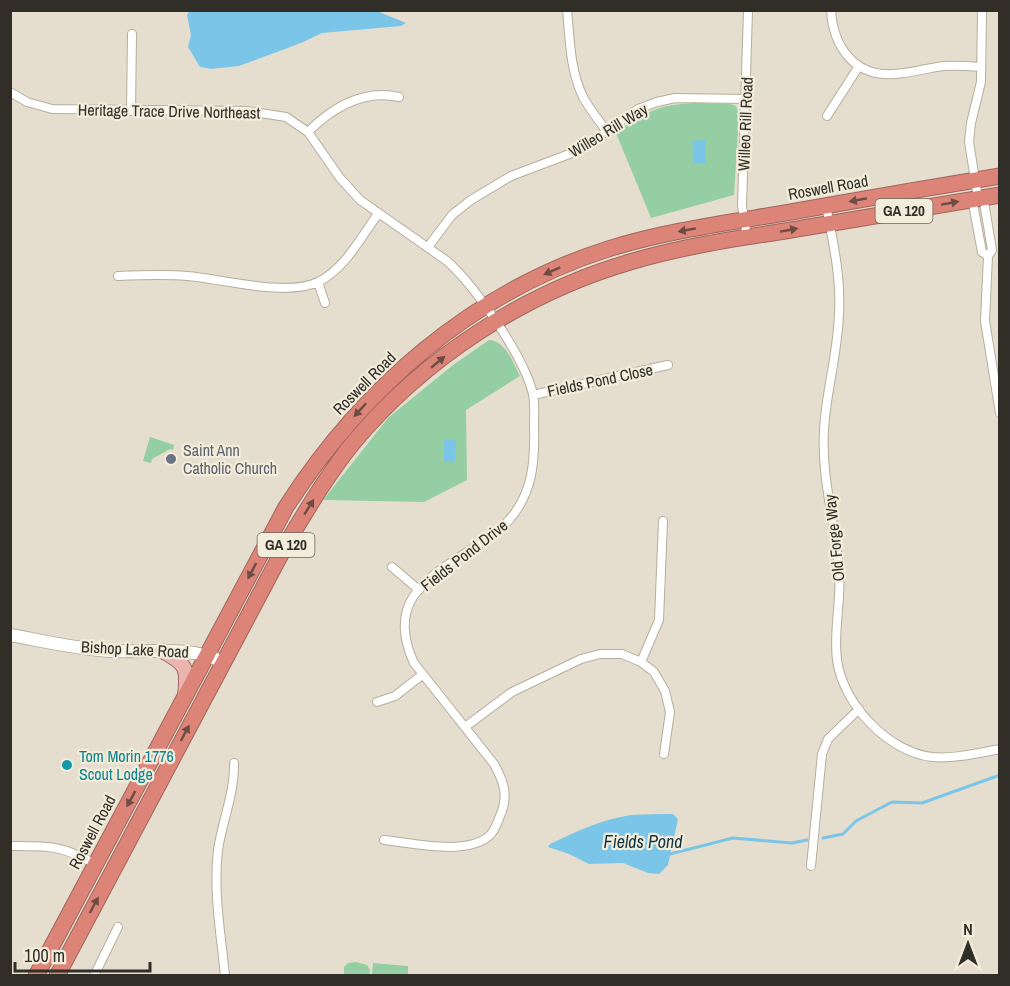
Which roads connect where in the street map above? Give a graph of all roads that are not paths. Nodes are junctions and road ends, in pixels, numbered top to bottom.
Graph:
1 (567, 10) edge
2 (748, 10) edge
3 (831, 10) edge
4 (982, 10) edge
5 (132, 34) dead end
6 (859, 66) junction
7 (981, 67) junction
8 (10, 92) edge
9 (399, 97) dead end
10 (746, 99) junction
11 (131, 111) junction
12 (827, 116) dead end
13 (308, 132) junction
14 (607, 132) junction
15 (999, 176) edge
16 (974, 180) junction
17 (999, 195) edge
18 (978, 198) junction
19 (826, 206) junction
20 (378, 214) junction
21 (744, 220) junction
22 (830, 223) junction
23 (747, 237) junction
24 (428, 247) junction
25 (118, 276) dead end
26 (318, 282) junction
27 (326, 303) dead end
28 (485, 306) junction
29 (495, 322) junction
30 (995, 359) edge
31 (668, 365) dead end
32 (533, 395) junction
33 (999, 413) edge
34 (663, 521) dead end
35 (392, 567) dead end
36 (419, 590) junction
37 (10, 635) edge
38 (162, 651) junction
39 (208, 655) junction
40 (223, 662) junction
41 (642, 662) junction
42 (422, 675) junction
43 (185, 696) junction
44 (377, 702) dead end
45 (859, 709) junction
46 (465, 727) junction
47 (999, 749) edge
48 (664, 754) dead end
49 (234, 763) dead end
50 (384, 840) dead end
51 (10, 846) edge
52 (95, 864) junction
53 (812, 866) dead end
54 (118, 927) dead end
55 (36, 975) edge
56 (57, 975) edge
57 (94, 975) edge
58 (225, 975) edge

1 - 14 street
2 - 10 street, Willeo Rill Road
3 - 6 street
4 - 7 street
5 - 11 street
6 - 7 street
6 - 12 street
7 - 16 street
8 - 11 street, Heritage Trace Drive Northeast
9 - 13 street
10 - 14 street, Willeo Rill Way
10 - 21 street, Willeo Rill Road
11 - 13 street, Heritage Trace Drive Northeast
13 - 20 street, Heritage Trace Drive Northeast
14 - 24 street, Willeo Rill Way
15 - 16 highway, Roswell Road / GA 120
16 - 18 street
16 -> 19 highway, Roswell Road / GA 120
17 - 18 highway, Roswell Road / GA 120
22 -> 18 highway, Roswell Road / GA 120
18 - 30 street
19 - 21 highway, Roswell Road / GA 120
19 - 22 street, Old Forge Way
20 - 24 street, Heritage Trace Drive Northeast
20 - 26 street
21 - 23 street, Willeo Rill Road
21 -> 28 highway, Roswell Road / GA 120
23 -> 22 highway, Roswell Road / GA 120
22 - 45 street, Old Forge Way
23 - 29 highway, Roswell Road / GA 120
24 - 28 street, Heritage Trace Drive Northeast
25 - 26 street
26 - 27 street
28 - 29 street, Heritage Trace Drive Northeast
28 -> 39 highway, Roswell Road / GA 120
29 - 32 street, Fields Pond Drive
40 -> 29 highway, Roswell Road / GA 120
30 - 33 street
31 - 32 street, Fields Pond Close
32 - 36 street, Fields Pond Drive
34 - 41 street
35 - 36 street
36 - 42 street, Fields Pond Drive
37 - 38 street, Bishop Lake Road
38 - 39 street, Bishop Lake Road
38 - 43 main road
39 - 40 street, Bishop Lake Road
39 - 43 highway, Roswell Road / GA 120
56 -> 40 highway, Roswell Road / GA 120
41 - 46 street
41 - 48 street
42 - 44 street
42 - 46 street, Fields Pond Drive
43 -> 52 highway, Roswell Road / GA 120
45 - 47 street, Old Forge Way
45 - 53 street
46 - 50 street, Fields Pond Drive
49 - 58 street
51 - 52 street
52 - 55 highway, Roswell Road / GA 120
54 - 57 street

